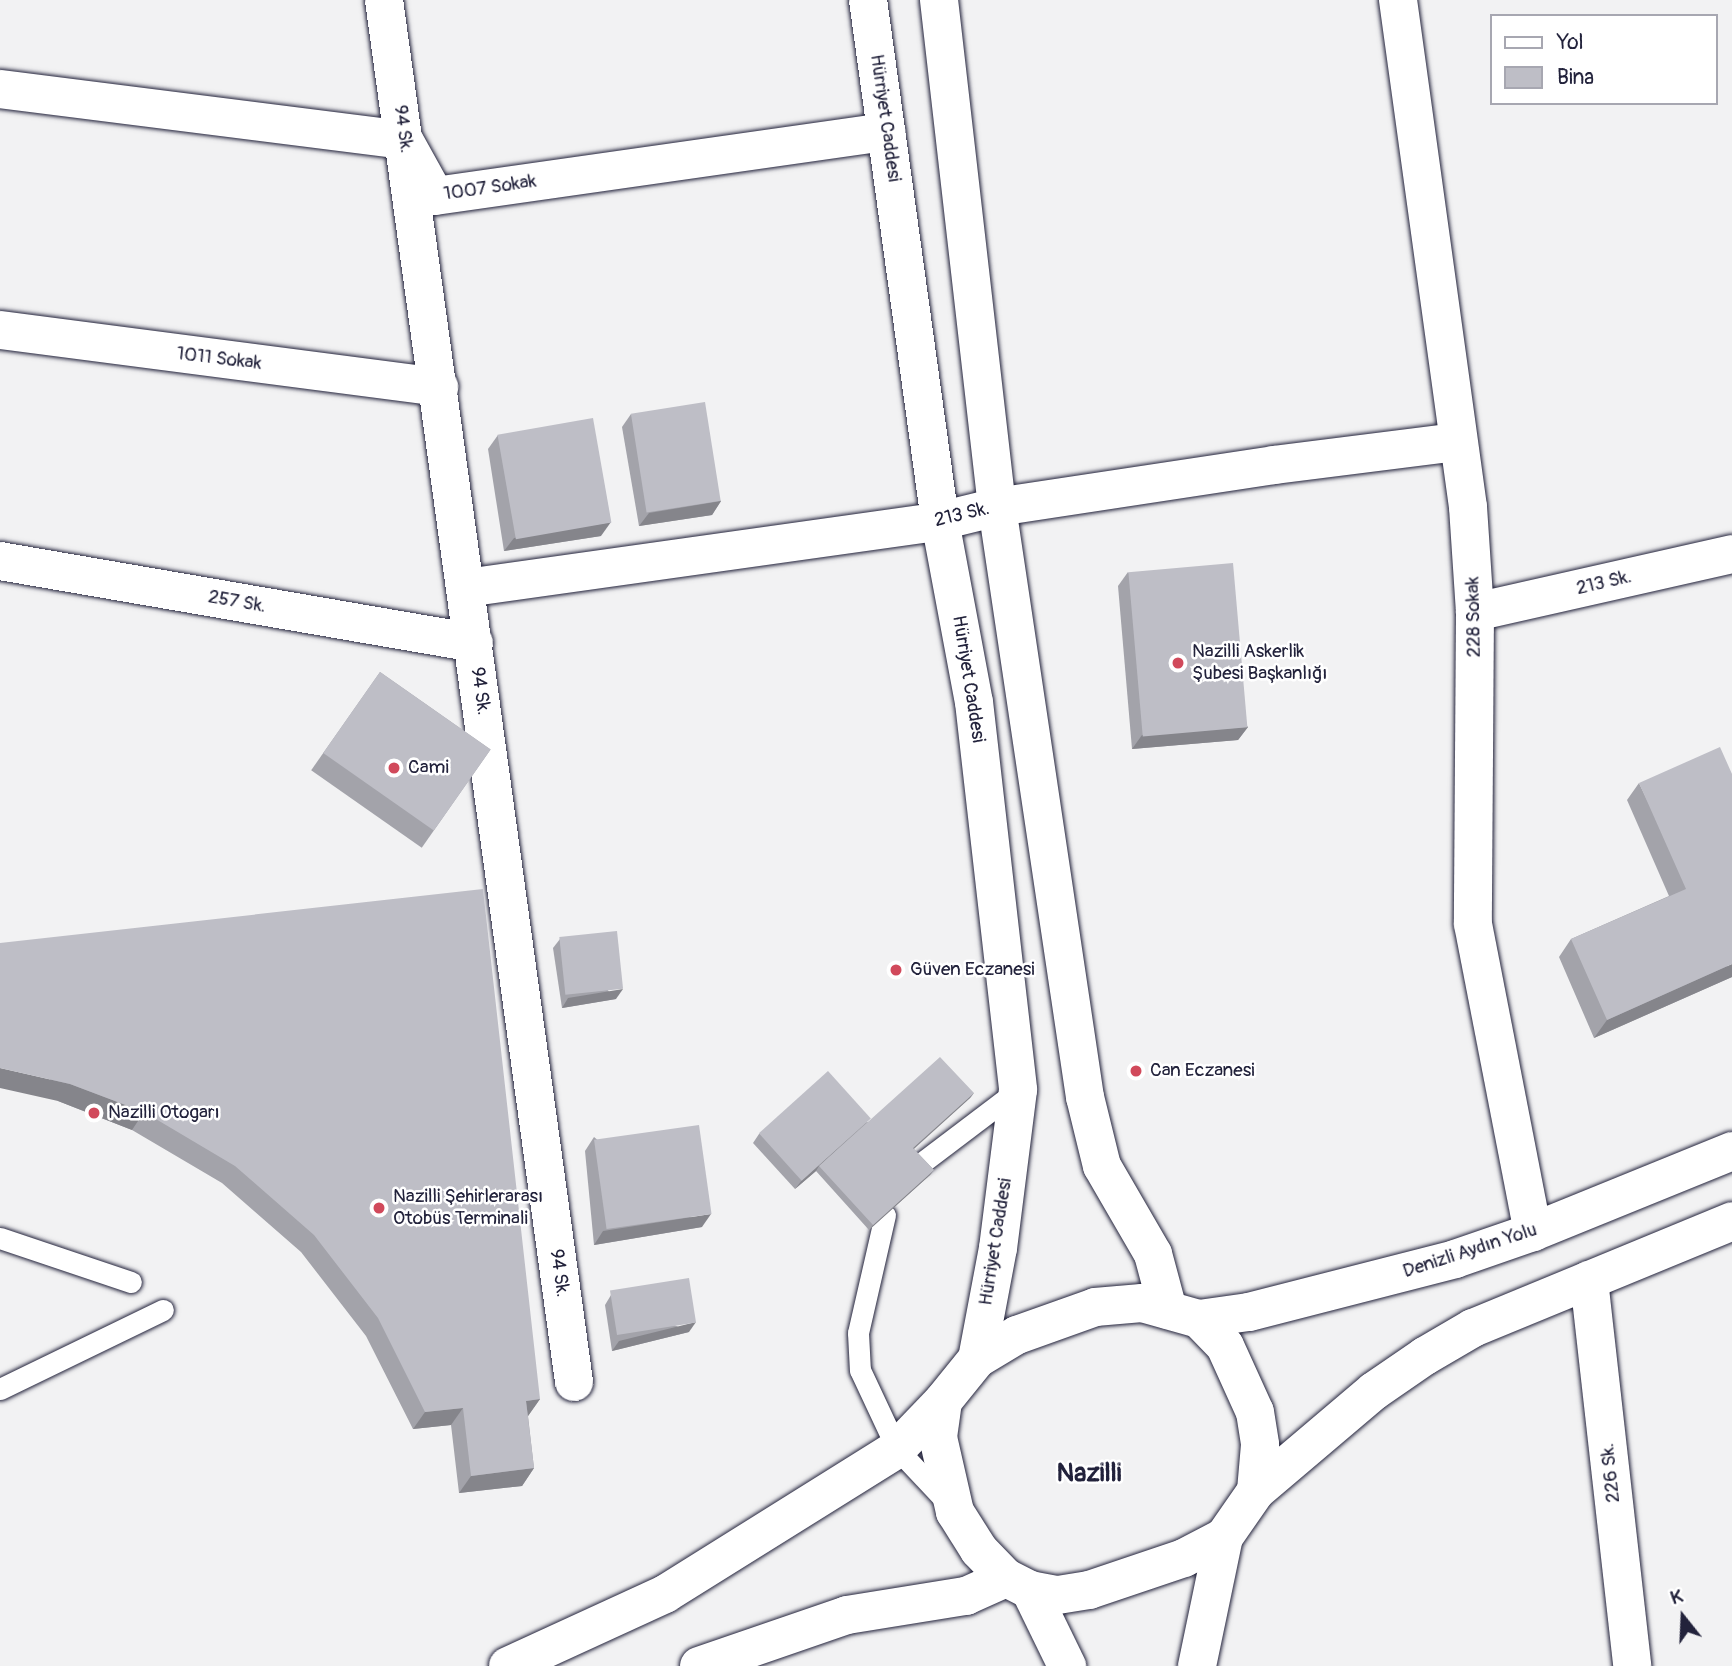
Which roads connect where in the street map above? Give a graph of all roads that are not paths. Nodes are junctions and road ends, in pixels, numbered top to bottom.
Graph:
1 (384, 0) edge
2 (868, 0) edge
3 (939, 0) edge
4 (1398, 0) edge
5 (0, 89) edge
6 (886, 132) junction
7 (404, 140) junction
8 (0, 330) edge
9 (439, 387) junction
10 (1457, 442) junction
11 (998, 507) junction
12 (940, 521) junction
13 (1732, 554) edge
14 (0, 561) edge
15 (466, 588) junction
16 (1475, 612) junction
17 (474, 643) junction
18 (1018, 1090) junction
19 (1732, 1151) edge
20 (920, 1164) edge
21 (886, 1215) edge
22 (1732, 1221) edge
23 (1533, 1232) junction
24 (0, 1238) edge
25 (1589, 1280) junction
26 (131, 1282) dead end
27 (163, 1310) dead end
28 (1183, 1315) junction
29 (976, 1359) junction
30 (574, 1382) dead end
31 (0, 1389) edge
32 (943, 1401) junction
33 (897, 1448) junction
34 (1256, 1491) junction
35 (955, 1512) junction
36 (1224, 1537) junction
37 (1018, 1584) junction
38 (508, 1666) edge
39 (699, 1666) edge
40 (1067, 1666) edge
41 (1197, 1666) edge
42 (1632, 1666) edge

1 - 7 main road, 94 Sk.
2 - 6 main road, Hürriyet Caddesi
3 - 11 main road
4 - 10 main road, 228 Sokak
5 - 7 main road
6 - 7 main road, 1007 Sokak
6 - 12 main road, Hürriyet Caddesi
7 - 9 main road, 94 Sk.
8 - 9 main road, 1011 Sokak
9 - 15 main road, 94 Sk.
10 - 11 main road, 213 Sk.
10 - 16 main road, 228 Sokak
11 - 12 main road, 213 Sk.
11 - 28 main road
12 - 15 main road, 213 Sk.
12 - 18 main road, Hürriyet Caddesi
13 - 16 main road, 213 Sk.
14 - 17 main road, 257 Sk.
15 - 17 main road, 94 Sk.
16 - 23 main road, 228 Sokak
17 - 30 main road, 94 Sk.
18 - 20 lane
18 - 29 main road, Hürriyet Caddesi
19 - 23 main road, Denizli Aydın Yolu
21 - 33 lane
22 - 25 main road
23 - 28 main road, Denizli Aydın Yolu
24 - 26 lane
25 - 34 main road
25 - 42 main road, 226 Sk.
27 - 31 lane
28 - 29 main road
28 - 34 main road
29 - 32 main road
32 - 33 main road
32 - 35 main road
33 - 35 lane
33 - 38 main road
34 - 36 main road
35 - 37 main road
36 - 37 main road
36 - 41 main road
37 - 39 main road
37 - 40 main road

